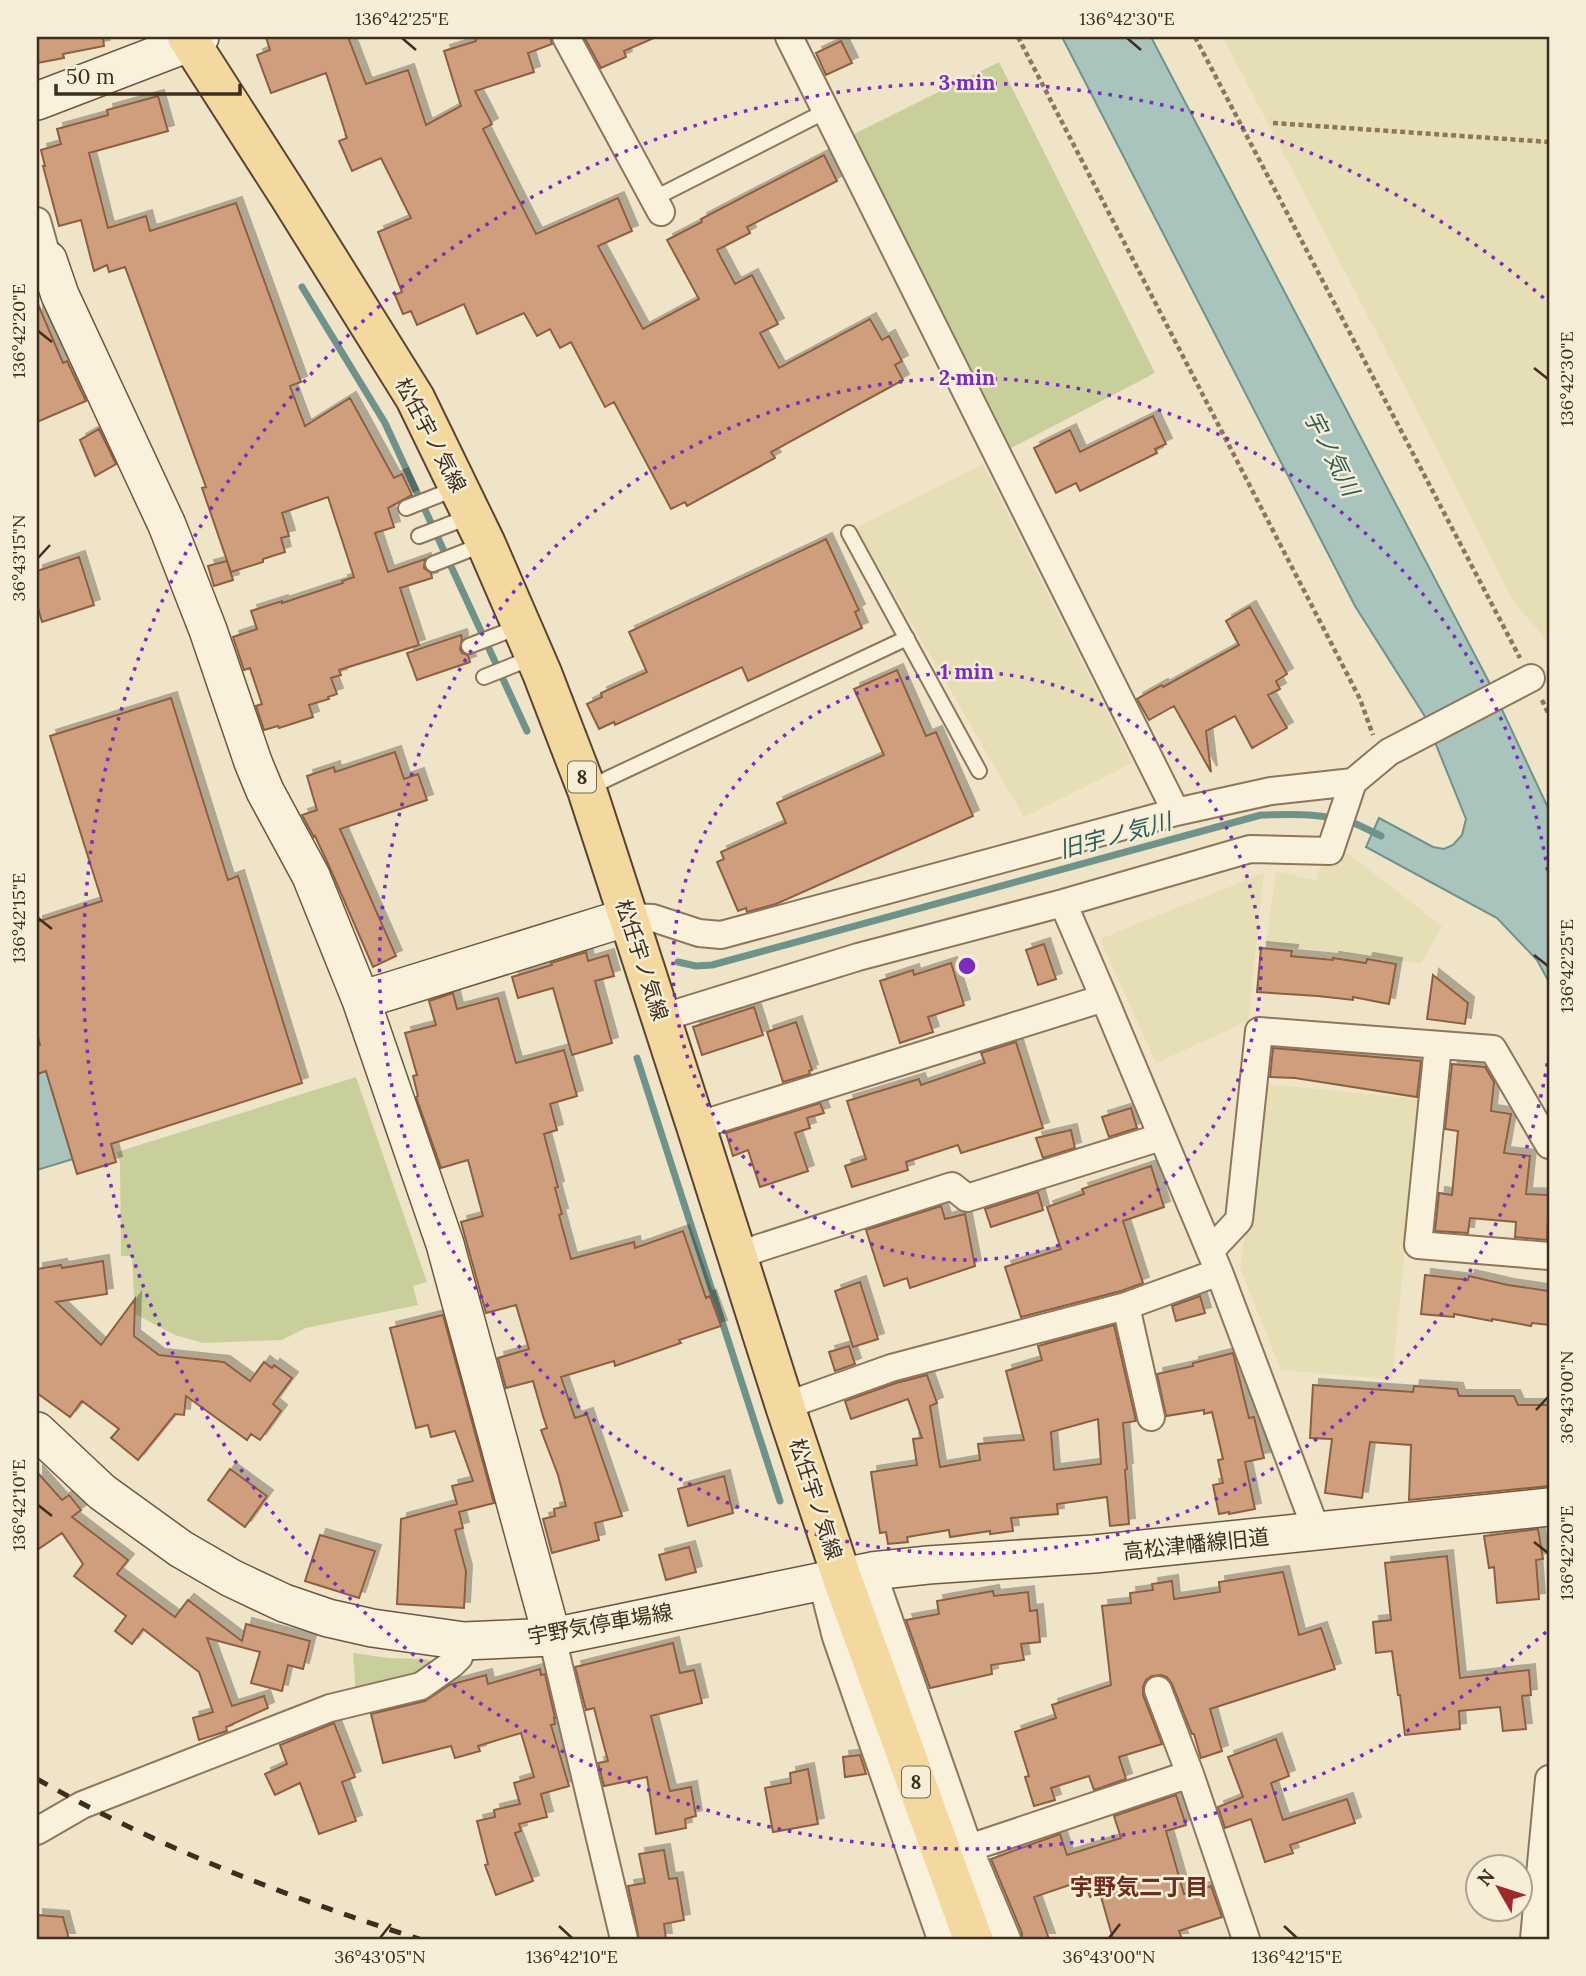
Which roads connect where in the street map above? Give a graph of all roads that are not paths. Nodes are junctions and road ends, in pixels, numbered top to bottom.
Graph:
1 (566, 37) edge
2 (789, 37) edge
3 (193, 39) edge
4 (37, 101) edge
5 (826, 111) junction
6 (657, 205) joint
7 (37, 221) edge
8 (42, 262) edge
9 (410, 506) dead end
10 (457, 521) junction
11 (424, 534) dead end
12 (849, 534) dead end
13 (438, 563) dead end
14 (907, 638) junction
15 (473, 645) dead end
16 (514, 647) junction
17 (488, 676) dead end
18 (1527, 680) road end
19 (979, 771) dead end
20 (587, 790) junction
21 (1350, 793) junction
22 (1176, 812) junction
23 (1063, 903) junction
24 (628, 918) junction
25 (1104, 998) junction
26 (361, 1000) junction
27 (661, 1018) junction
28 (1438, 1045) junction
29 (696, 1126) junction
30 (1161, 1137) junction
31 (1549, 1145) edge
32 (1549, 1256) edge
33 (738, 1257) junction
34 (1214, 1262) junction
35 (1126, 1306) junction
36 (785, 1406) junction
37 (1151, 1417) dead end
38 (37, 1431) edge
39 (1549, 1507) edge
40 (1317, 1532) junction
41 (846, 1577) junction
42 (552, 1637) junction
43 (464, 1641) junction
44 (1158, 1690) dead end
45 (1190, 1774) junction
46 (1549, 1779) edge
47 (37, 1831) edge
48 (969, 1848) junction
49 (624, 1939) edge
50 (941, 1939) edge
51 (973, 1939) edge
52 (1007, 1939) edge
53 (1246, 1939) edge
54 (1536, 1939) edge

1 - 6 street
2 - 5 street
3 - 4 street
3 - 10 main road, 松任宇ノ気線 / 8
5 - 6 lane
5 - 22 street
7 - 8 street
8 - 26 street
9 - 10 lane
10 - 11 lane
10 - 13 lane
10 - 16 main road, 松任宇ノ気線 / 8
12 - 14 lane
14 - 19 lane
14 - 20 lane
15 - 16 lane
16 - 17 lane
16 - 20 main road, 松任宇ノ気線 / 8
18 - 21 street
20 - 24 main road, 松任宇ノ気線 / 8
21 - 22 street
21 - 23 street
22 - 24 street
23 - 25 street
23 - 27 street
24 - 26 street
24 - 27 main road, 松任宇ノ気線 / 8
25 - 29 street
25 - 30 street
26 - 42 street
27 - 29 main road, 松任宇ノ気線 / 8
28 - 31 street
28 - 32 street
28 - 34 street
29 - 33 main road, 松任宇ノ気線 / 8
30 - 33 street
30 - 34 street
33 - 36 main road, 松任宇ノ気線 / 8
34 - 35 street
34 - 40 street
35 - 36 street
35 - 37 street
36 - 41 main road, 松任宇ノ気線 / 8
38 - 43 street, 宇野気停車場線
39 - 40 street, 高松津幡線旧道
40 - 41 street, 高松津幡線旧道
41 - 42 street, 宇野気停車場線
41 - 48 street
41 - 50 street
41 - 51 main road, 松任宇ノ気線 / 8
42 - 43 street, 宇野気停車場線
42 - 49 street
43 - 47 street
44 - 45 street
45 - 48 street
45 - 53 street
46 - 54 street
48 - 52 street

